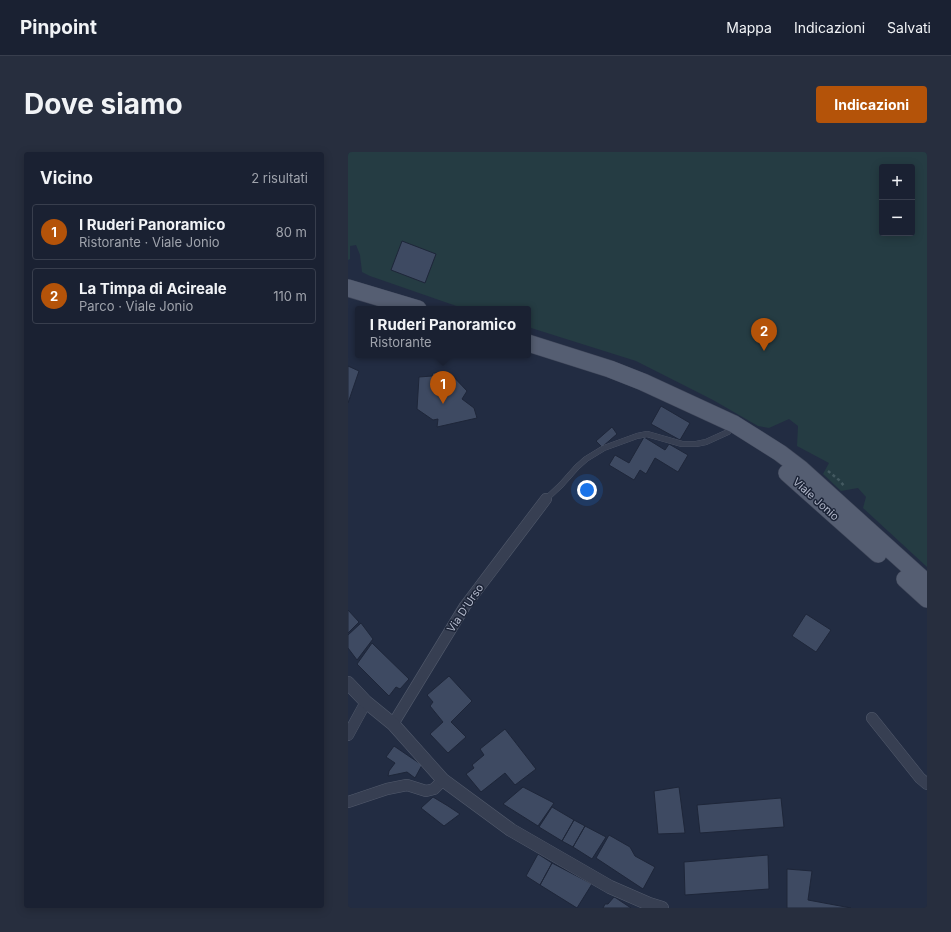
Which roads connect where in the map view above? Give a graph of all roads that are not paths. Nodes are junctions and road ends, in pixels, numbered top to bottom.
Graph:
1 (348, 288) edge
2 (408, 306) edge
3 (531, 344) edge
4 (699, 408) junction
5 (728, 432) junction
6 (546, 499) joint
7 (924, 581) edge
8 (927, 599) edge
9 (348, 683) edge
10 (366, 702) junction
11 (872, 718) dead end
12 (393, 724) junction
13 (348, 735) edge
14 (443, 780) junction
15 (927, 784) edge
16 (348, 802) edge
17 (662, 908) edge

1 - 2 main road
3 - 4 main road, Viale Jonio
4 - 5 main road, Viale Jonio
4 - 7 main road, Viale Jonio
5 - 6 lane
5 - 8 main road, Viale Jonio
6 - 12 street, Via D'Urso
9 - 10 street
10 - 12 street
10 - 13 street
11 - 15 street
12 - 14 street
14 - 16 street
14 - 17 street

